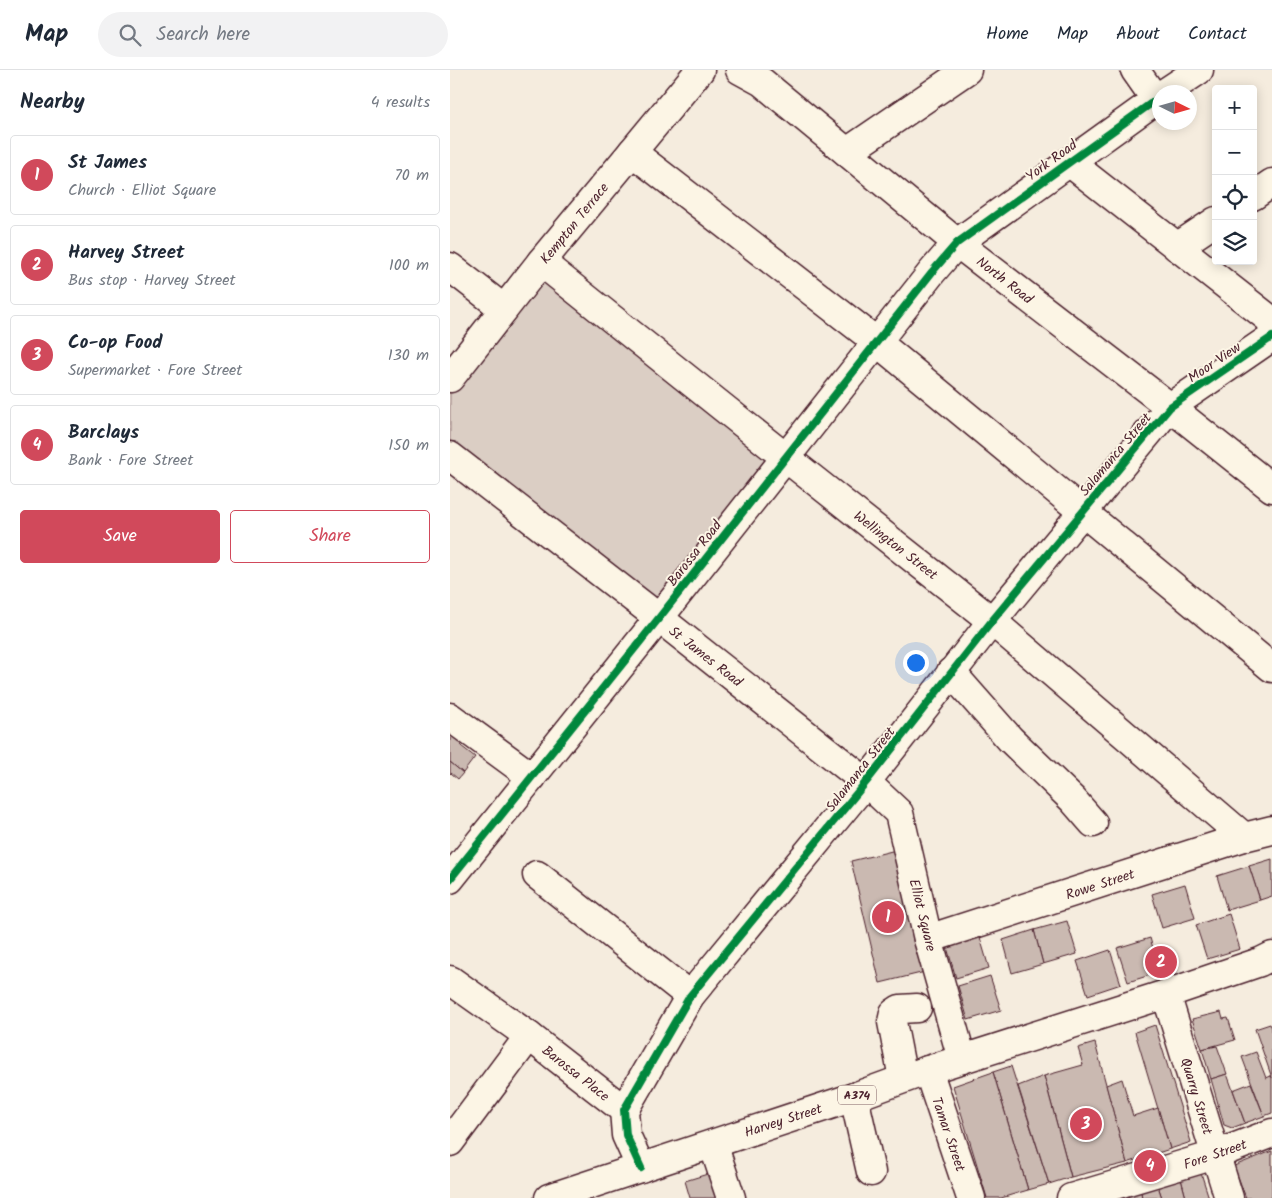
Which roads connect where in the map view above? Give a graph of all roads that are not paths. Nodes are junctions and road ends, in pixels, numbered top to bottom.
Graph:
1 (700, 70) edge
2 (740, 70) edge
3 (967, 70) edge
4 (1135, 70) edge
5 (1199, 70) edge
6 (1178, 85) edge
7 (1152, 88) edge
8 (1152, 103) edge
9 (632, 152) junction
10 (846, 152) junction
11 (1069, 162) junction
12 (1272, 183) edge
13 (1257, 193) edge
14 (1212, 224) edge
15 (957, 243) junction
16 (1177, 247) junction
17 (541, 262) junction
18 (450, 267) edge
19 (504, 309) junction
20 (1272, 321) edge
21 (1272, 338) edge
22 (877, 342) junction
23 (450, 378) edge
24 (1170, 407) junction
25 (785, 458) junction
26 (454, 468) edge
27 (1272, 488) edge
28 (1082, 512) junction
29 (658, 618) junction
30 (992, 621) junction
31 (1272, 668) edge
32 (951, 672) junction
33 (450, 717) edge
34 (532, 777) junction
35 (866, 782) junction
36 (1093, 824) dead end
37 (1272, 830) edge
38 (1244, 837) junction
39 (537, 875) dead end
40 (450, 879) edge
41 (928, 939) junction
42 (1272, 956) edge
43 (450, 980) edge
44 (1166, 994) junction
45 (690, 996) junction
46 (917, 1008) dead end
47 (528, 1036) junction
48 (962, 1059) junction
49 (915, 1074) junction
50 (854, 1097) junction
51 (624, 1110) junction
52 (1272, 1133) edge
53 (450, 1142) edge
54 (713, 1144) junction
55 (1215, 1155) junction
56 (641, 1168) junction
57 (871, 1172) dead end
58 (549, 1198) edge
59 (731, 1198) edge
60 (971, 1198) edge
61 (1071, 1198) edge
62 (1228, 1198) edge

1 - 9 street, Kempton Terrace
2 - 10 street, North Road
3 - 10 street
4 - 7 street
5 - 6 street, York Road
8 - 11 street, York Road
9 - 17 street, Kempton Terrace
9 - 22 street
10 - 15 street, North Road
11 - 15 street, York Road
11 - 16 street
12 - 13 street
14 - 16 street
15 - 22 street, Barossa Road
15 - 24 street, North Road
16 - 20 street
17 - 19 street, Kempton Terrace
17 - 25 street, Wellington Street
18 - 19 street
19 - 23 street, Kempton Terrace
21 - 24 street, Moor View
22 - 25 street, Barossa Road
22 - 28 street
24 - 27 street, North Road
24 - 28 street, Salamanca Street
25 - 29 street, Barossa Road
25 - 30 street, Wellington Street
26 - 29 street, St James Road
28 - 30 street, Salamanca Street
28 - 31 street
29 - 34 street, Barossa Road
29 - 35 street, St James Road
30 - 32 street, Salamanca Street
30 - 38 street, Wellington Street
32 - 35 street, Salamanca Street
32 - 36 street
33 - 34 street
34 - 40 street, Barossa Road
35 - 41 street, Elliot Square
35 - 45 street, Salamanca Street
37 - 38 street, Rowe Street
38 - 41 street, Rowe Street
39 - 45 street
41 - 48 street, Elliot Square
42 - 44 street, Harvey Street / A374
43 - 47 street, Barossa Place
44 - 48 street, Harvey Street / A374
44 - 55 street, Quarry Street
45 - 51 street, Salamanca Street
46 - 49 street, Tamar Street
47 - 51 street, Barossa Place
47 - 53 street
48 - 49 street, Harvey Street / A374
49 - 50 street, Harvey Street / A374
49 - 60 street, Tamar Street
50 - 54 street, Harvey Street / A374
50 - 57 street
51 - 56 street
52 - 55 street, Fore Street
54 - 56 street, Harvey Street / A374
54 - 59 street
55 - 61 street, Fore Street
55 - 62 street, Quarry Street
56 - 58 street, Harvey Street / A374

